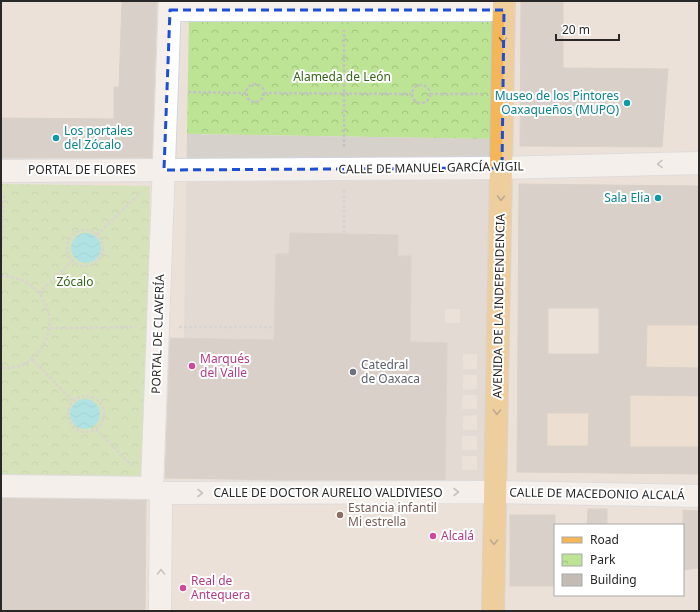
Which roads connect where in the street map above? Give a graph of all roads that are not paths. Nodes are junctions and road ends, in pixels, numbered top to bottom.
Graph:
1 (170, 5) edge
2 (504, 5) edge
3 (699, 163) edge
4 (502, 168) junction
5 (164, 170) junction
6 (3, 171) edge
7 (1, 486) edge
8 (157, 490) junction
9 (495, 492) junction
10 (699, 496) edge
11 (160, 611) edge
12 (493, 611) edge

1 - 2 street
1 - 5 street, PORTAL DE CLAVERÍA
2 -> 4 main road, AVENIDA DE LA INDEPENDENCIA
3 -> 4 street, CALLE DE MANUEL GARCÍA VIGIL
4 - 5 street, CALLE DE MANUEL GARCÍA VIGIL
4 -> 9 main road, AVENIDA DE LA INDEPENDENCIA
5 - 6 street, PORTAL DE FLORES
5 - 8 street, PORTAL DE CLAVERÍA
7 - 8 street, CALLE DE DOCTOR AURELIO VALDIVIESO
8 -> 9 street, CALLE DE DOCTOR AURELIO VALDIVIESO
11 -> 8 street, PORTAL DE CLAVERÍA
9 - 10 street, CALLE DE MACEDONIO ALCALÁ
9 -> 12 main road, AVENIDA DE LA INDEPENDENCIA

